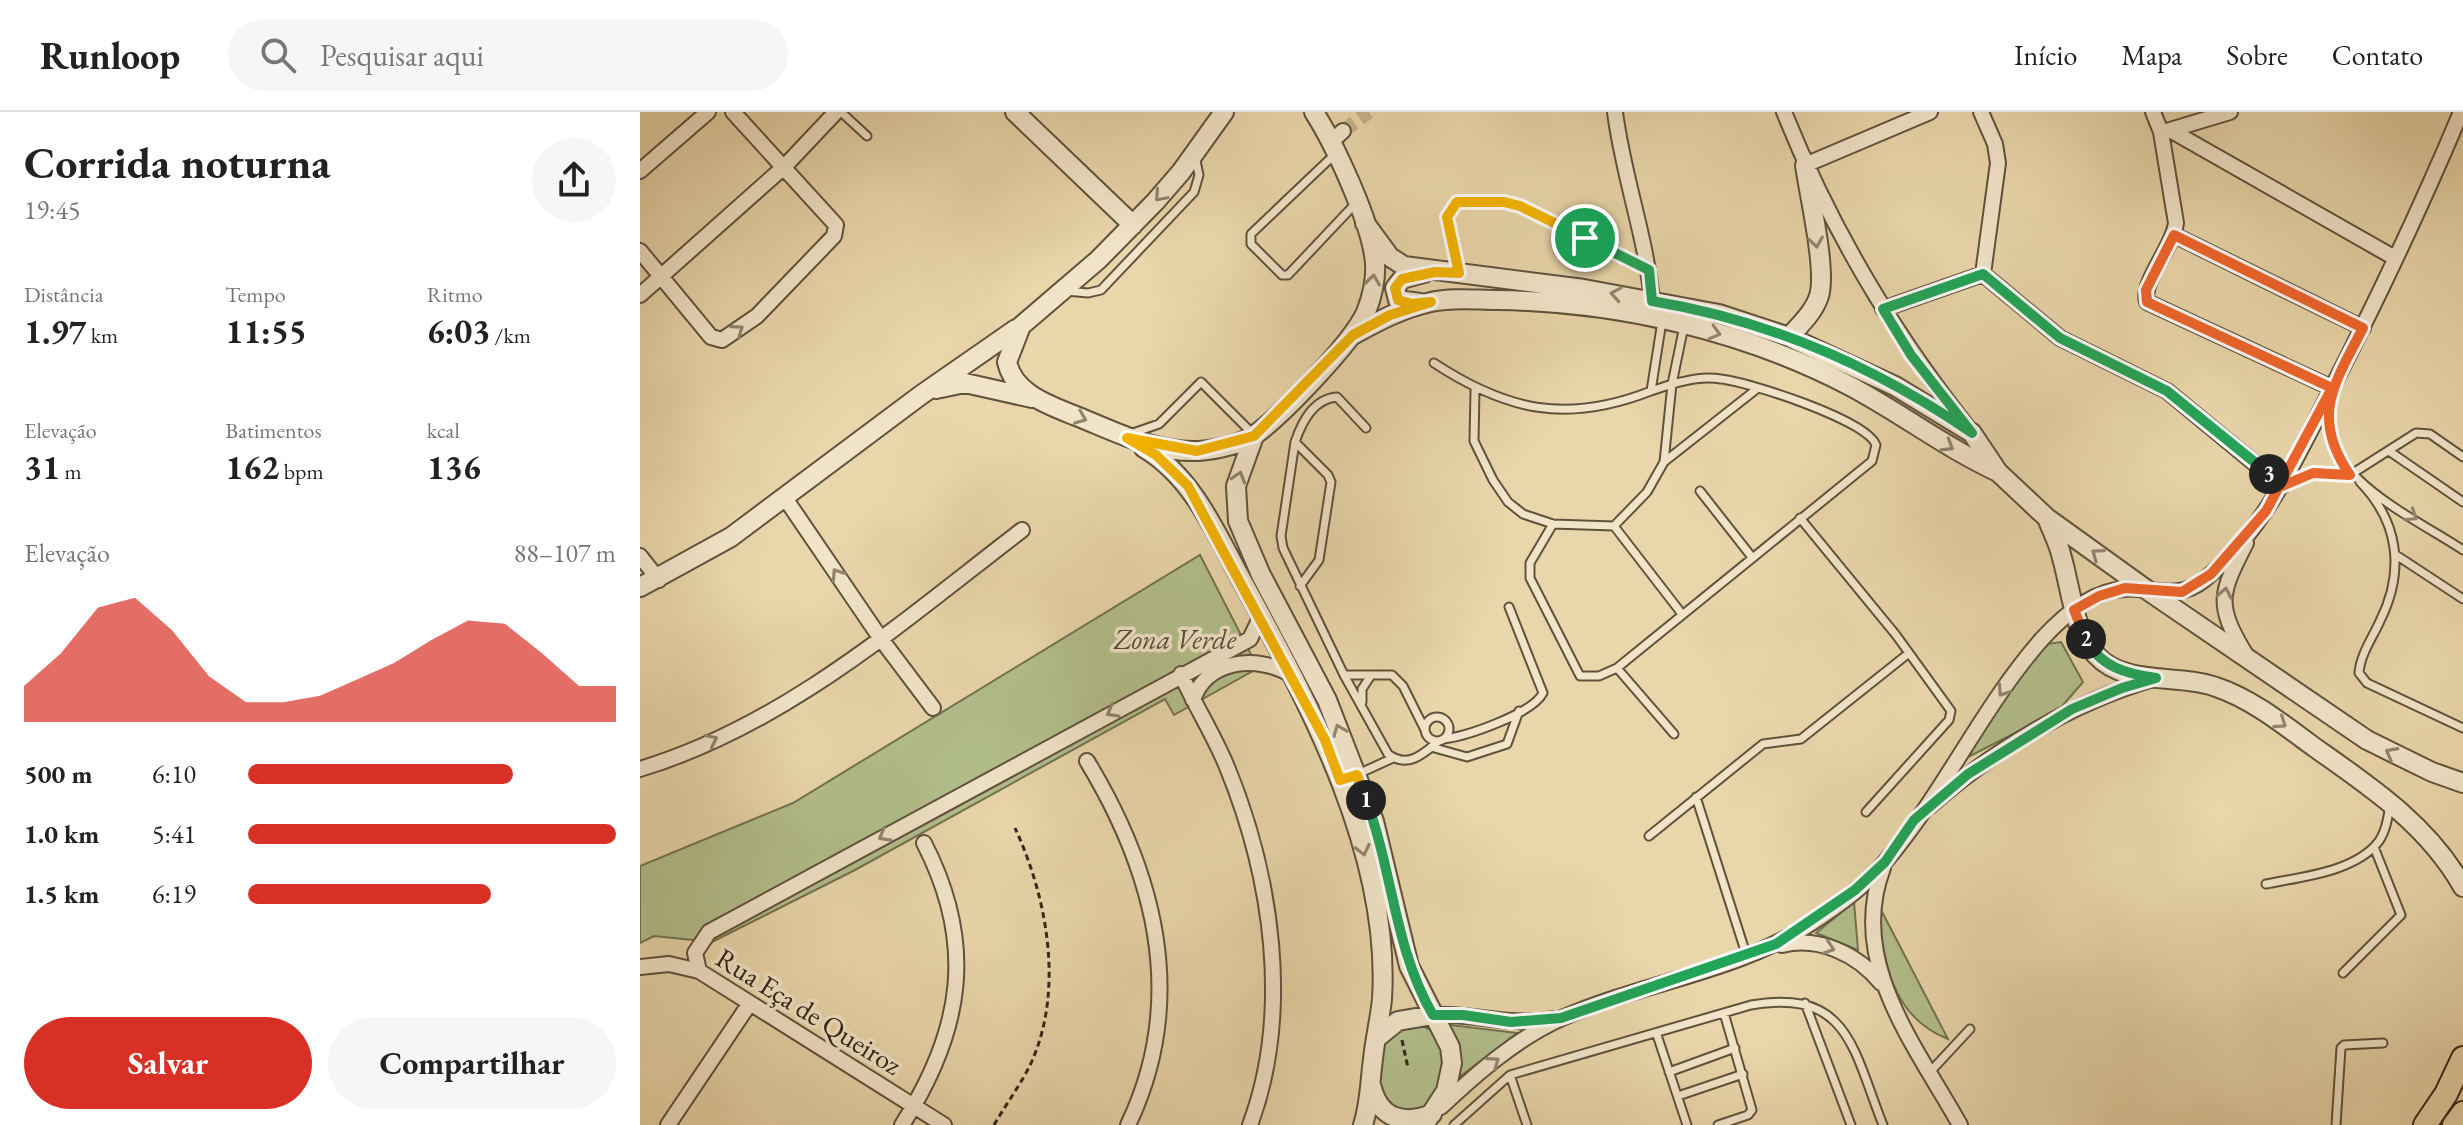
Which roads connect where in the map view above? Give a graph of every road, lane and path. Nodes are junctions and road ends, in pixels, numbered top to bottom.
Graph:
1 (708, 112) edge
2 (733, 112) edge
3 (839, 112) edge
4 (1015, 112) edge
5 (1224, 112) edge
6 (1316, 112) edge
7 (1615, 112) edge
8 (1784, 112) edge
9 (1930, 112) edge
10 (1981, 112) edge
11 (2153, 112) edge
12 (2230, 112) edge
13 (2461, 112) edge
14 (2165, 131) junction
15 (867, 136) dead end
16 (1334, 139) junction
17 (1195, 154) junction
18 (1805, 165) junction
19 (785, 166) junction
20 (640, 171) edge
21 (1356, 203) junction
22 (1365, 223) junction
23 (1133, 225) junction
24 (2174, 235) junction
25 (640, 251) edge
26 (2395, 258) junction
27 (1649, 270) junction
28 (1435, 272) junction
29 (1459, 273) junction
30 (1983, 274) junction
31 (664, 278) junction
32 (1064, 291) junction
33 (640, 295) edge
34 (1652, 301) junction
35 (1431, 302) junction
36 (1883, 309) junction
37 (1662, 320) junction
38 (1684, 324) junction
39 (1021, 326) junction
40 (2363, 328) junction
41 (1353, 335) junction
42 (1789, 337) junction
43 (1434, 363) dead end
44 (1672, 384) junction
45 (1758, 388) junction
46 (2332, 388) junction
47 (1475, 390) junction
48 (1651, 391) junction
49 (921, 395) junction
50 (1035, 399) junction
51 (1366, 428) dead end
52 (1972, 433) junction
53 (1121, 435) junction
54 (1254, 436) junction
55 (1295, 442) junction
56 (2389, 451) junction
57 (2463, 457) edge
58 (1664, 462) junction
59 (1998, 472) junction
60 (2350, 475) junction
61 (2360, 482) junction
62 (2282, 486) junction
63 (1700, 491) dead end
64 (785, 498) junction
65 (2463, 502) edge
66 (1800, 518) junction
67 (2047, 518) junction
68 (1553, 524) junction
69 (1614, 526) junction
70 (2254, 528) junction
71 (1022, 530) dead end
72 (2463, 550) edge
73 (2396, 555) junction
74 (640, 556) edge
75 (1751, 556) junction
76 (659, 580) junction
77 (1300, 586) junction
78 (640, 587) edge
79 (2147, 590) junction
80 (2463, 599) edge
81 (1509, 607) dead end
82 (2074, 610) junction
83 (1682, 614) junction
84 (1261, 616) junction
85 (881, 639) junction
86 (1909, 653) junction
87 (2248, 659) junction
88 (1617, 668) junction
89 (1181, 674) junction
90 (1290, 674) junction
91 (1344, 675) junction
92 (1371, 677) junction
93 (2156, 678) junction
94 (1193, 700) junction
95 (1362, 704) junction
96 (1412, 707) junction
97 (933, 708) dead end
98 (1519, 711) junction
99 (1432, 718) junction
100 (1448, 724) junction
101 (2463, 728) edge
102 (1426, 733) junction
103 (1674, 734) dead end
104 (1463, 737) junction
105 (1442, 740) junction
106 (1431, 747) junction
107 (1420, 756) junction
108 (1393, 758) junction
109 (1087, 761) dead end
110 (640, 769) edge
111 (1348, 778) junction
112 (2463, 783) edge
113 (1696, 797) junction
114 (2390, 802) junction
115 (1866, 812) dead end
116 (1914, 820) junction
117 (1015, 828) dead end
118 (1649, 836) dead end
119 (924, 843) dead end
120 (2374, 847) junction
121 (1885, 862) junction
122 (2266, 884) dead end
123 (2463, 887) edge
124 (1753, 954) junction
125 (640, 967) edge
126 (699, 971) junction
127 (2343, 973) dead end
128 (1887, 990) junction
129 (750, 1003) junction
130 (1805, 1003) junction
131 (1724, 1013) junction
132 (1433, 1015) junction
133 (1561, 1018) junction
134 (1398, 1021) junction
135 (1970, 1029) dead end
136 (1657, 1035) junction
137 (1378, 1037) junction
138 (2383, 1043) dead end
139 (1735, 1048) junction
140 (2463, 1058) edge
141 (1408, 1068) dead end
142 (1669, 1072) junction
143 (1930, 1072) junction
144 (1743, 1074) junction
145 (1510, 1075) junction
146 (1372, 1087) junction
147 (1678, 1096) junction
148 (913, 1106) junction
149 (2463, 1113) edge
150 (1430, 1119) edge
151 (668, 1125) edge
152 (902, 1125) edge
153 (944, 1125) edge
154 (994, 1125) edge
155 (1128, 1125) edge
156 (1250, 1125) edge
157 (1363, 1125) edge
158 (1454, 1125) edge
159 (1527, 1125) edge
160 (1687, 1125) edge
161 (1718, 1125) edge
162 (1851, 1125) edge
163 (1883, 1125) edge
164 (1960, 1125) edge
165 (2336, 1125) edge
166 (2425, 1125) edge
167 (2454, 1125) edge

1 - 20 street
2 - 19 street
3 - 15 lane
3 - 19 street
4 - 23 street
5 - 17 street
6 - 16 street
7 - 27 street
8 - 18 street
9 - 18 street
10 - 30 street
11 - 14 street
12 - 14 street
13 - 26 street
14 - 24 street
14 - 26 street
16 - 21 street
16 - 21 lane
17 -> 23 street
17 - 32 lane
18 - 36 street
18 -> 42 street
19 - 31 street
31 -> 19 street
21 - 22 street
22 - 28 street
41 -> 22 street
23 - 32 street
24 - 40 street
24 - 46 street
25 - 31 street
26 - 40 street
27 - 29 lane
27 - 34 street
28 - 29 street
28 - 35 street
34 -> 29 street
30 - 36 street
30 - 62 street
31 - 33 street
32 - 39 street
34 - 42 street
35 - 37 street
35 - 41 street
36 - 52 street
37 - 38 street
37 - 48 lane
38 - 44 lane
38 -> 59 street
39 - 49 street
39 - 50 street
40 - 46 street
41 - 54 street
42 - 52 street
43 - 47 lane
44 - 45 lane
44 - 48 lane
44 - 58 lane
45 - 58 lane
45 - 66 lane
46 - 60 lane
46 - 62 street
47 - 48 lane
47 - 68 lane
49 - 50 street
49 - 64 street
50 -> 53 street
51 - 55 lane
52 - 59 street
53 - 54 street
53 - 54 lane
53 - 84 street
111 -> 54 street
55 - 77 lane
55 - 77 lane
56 - 57 lane
56 - 60 lane
56 - 65 lane
58 - 69 lane
59 - 67 street
60 - 61 lane
60 - 62 lane
61 -> 72 lane
61 - 73 lane
62 - 70 street
63 - 75 lane
64 - 76 street
85 -> 64 street
66 - 75 lane
66 - 86 lane
79 -> 67 street
67 - 82 street
68 - 69 lane
68 - 88 lane
69 - 83 lane
70 - 79 street
87 -> 70 street
71 - 85 street
73 - 80 lane
73 - 101 lane
74 - 76 street
75 - 83 lane
76 - 78 street
77 - 91 lane
79 - 82 street
79 - 87 street
81 - 98 lane
82 - 93 street
82 -> 116 street
83 - 88 lane
84 - 89 street
84 - 90 street
85 - 97 street
110 -> 85 street
86 - 113 lane
86 - 115 lane
112 -> 87 street
88 - 103 lane
89 - 94 street
89 -> 126 street
90 - 94 street
90 - 111 street
91 - 92 lane
91 - 95 lane
92 - 95 lane
92 - 96 lane
93 -> 114 street
93 - 116 street
94 - 156 street
95 - 108 lane
96 - 99 lane
96 - 102 lane
98 - 104 lane
98 - 106 lane
99 - 100 lane
99 - 102 lane
100 - 104 lane
100 - 105 lane
102 - 105 lane
102 - 107 lane
104 - 105 lane
105 - 106 lane
106 - 107 lane
107 - 108 lane
108 - 111 lane
109 - 155 street
111 - 132 street
111 -> 137 street
113 - 118 lane
113 - 124 lane
114 - 120 lane
114 - 123 street
116 - 121 street
117 - 154 path
119 - 148 street
120 - 122 lane
120 - 127 lane
121 - 124 street
121 - 128 street
124 -> 128 street
124 - 133 street
125 - 126 street, Rua Eça de Queiroz
126 - 129 street, Rua Eça de Queiroz
128 - 143 street
129 - 148 street, Rua Eça de Queiroz
129 - 151 street
130 - 131 lane
130 - 162 lane
130 - 163 lane
131 - 136 lane
131 - 139 lane
132 - 133 street
132 - 134 street
132 - 150 street
150 -> 133 street
134 - 137 street
134 - 141 path
135 - 143 lane
136 - 142 lane
136 - 145 lane
137 - 146 street
138 - 165 lane
139 - 142 lane
139 - 144 lane
140 - 166 main road
142 - 147 lane
143 - 164 street
144 - 147 lane
144 - 161 lane
145 - 158 lane
145 - 159 lane
146 - 150 street
146 - 157 street
147 - 160 lane
148 - 152 street
148 - 153 street, Rua Eça de Queiroz
149 - 167 main road

